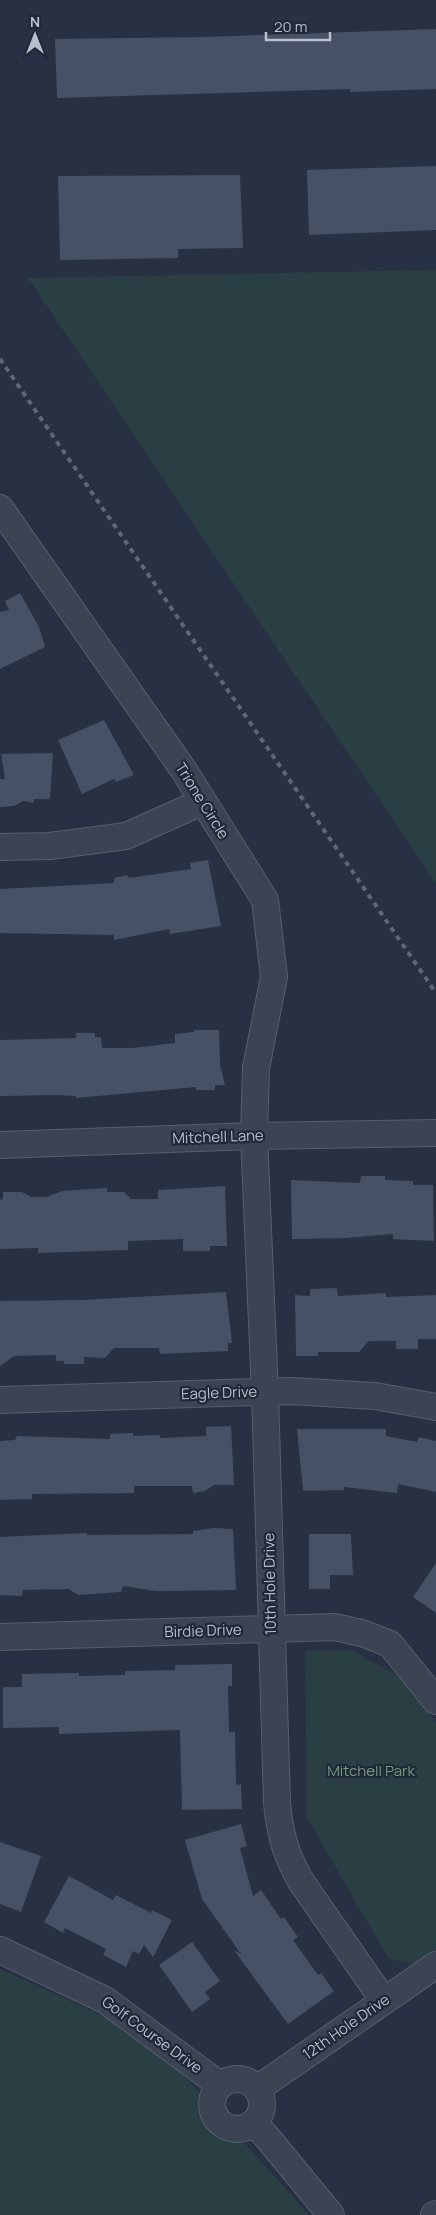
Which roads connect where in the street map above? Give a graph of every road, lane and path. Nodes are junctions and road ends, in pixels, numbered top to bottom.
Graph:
1 (2, 515) edge
2 (202, 802) junction
3 (0, 847) edge
4 (436, 1133) edge
5 (254, 1136) junction
6 (0, 1145) edge
7 (265, 1392) junction
8 (0, 1400) edge
9 (436, 1407) edge
10 (271, 1629) junction
11 (0, 1637) edge
12 (436, 1701) edge
13 (0, 1950) edge
14 (436, 1965) edge
15 (384, 2001) junction
16 (220, 2085) junction
17 (257, 2089) junction
18 (253, 2123) junction
19 (332, 2215) edge

1 - 2 street, Trione Circle
2 - 3 street
2 - 5 street, Trione Circle
4 - 5 street, Mitchell Lane
5 - 6 street, Mitchell Lane
5 - 7 street, 10th Hole Drive
7 - 8 street, Eagle Drive
7 - 9 street, Eagle Drive
7 - 10 street, 10th Hole Drive
10 - 11 street, Birdie Drive
10 - 12 street, Birdie Drive
10 - 15 street, 10th Hole Drive
13 - 16 street, Golf Course Drive
14 - 15 street, 12th Hole Drive
15 - 17 street, 12th Hole Drive
16 - 17 street
16 - 18 street
17 - 18 street
18 - 19 street

